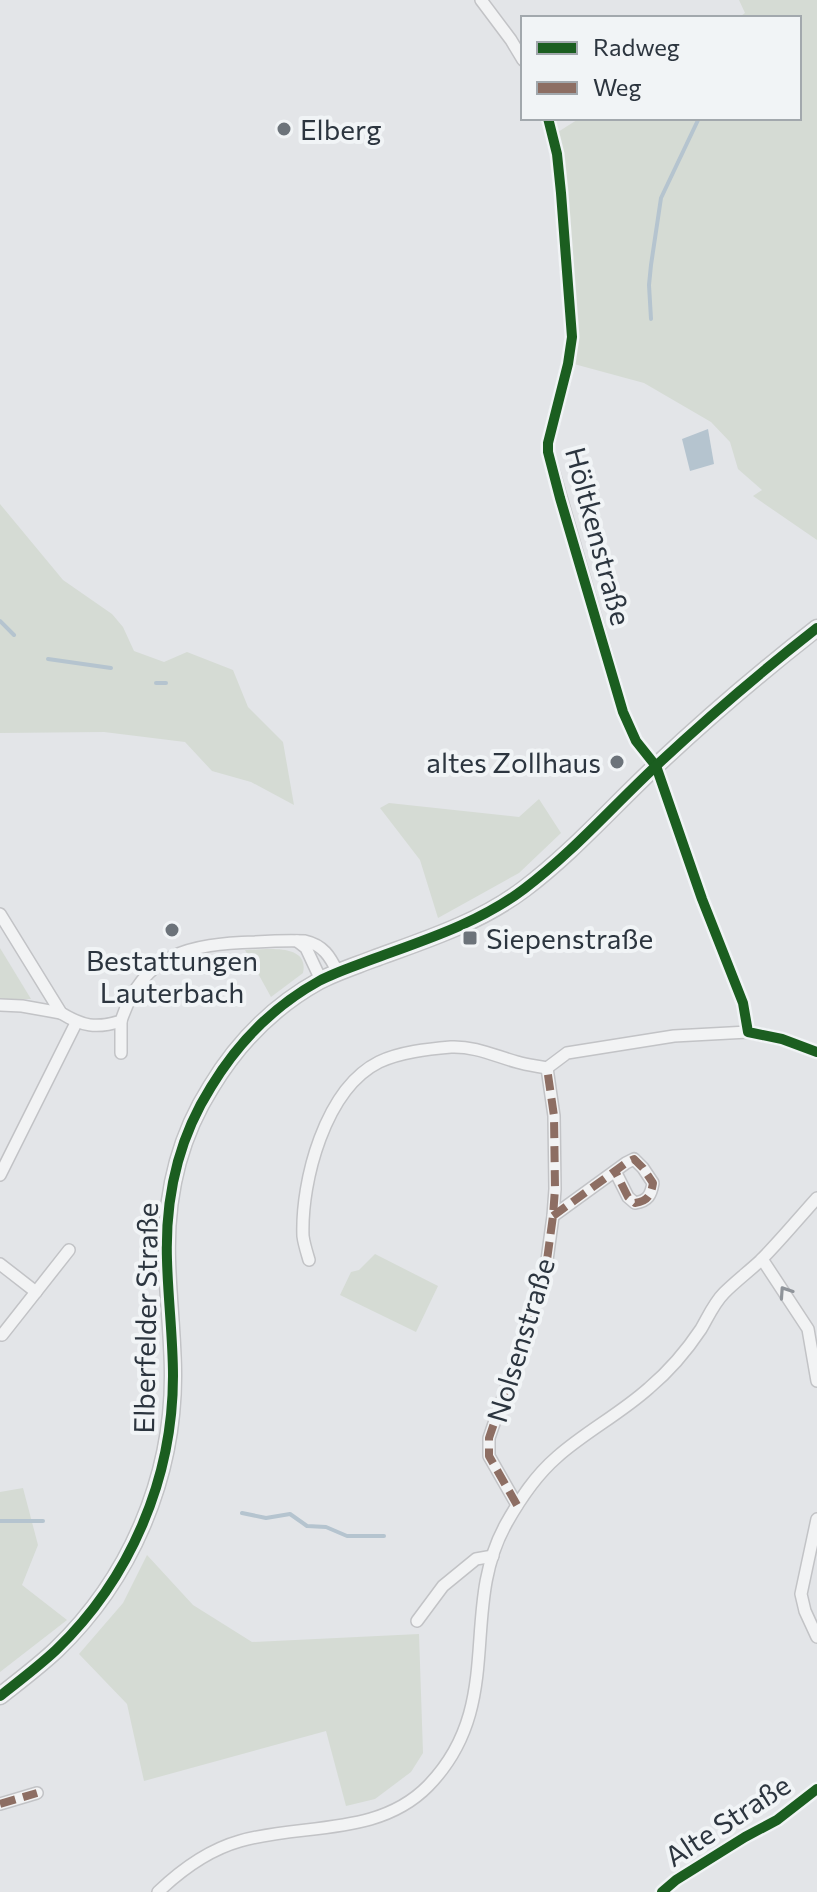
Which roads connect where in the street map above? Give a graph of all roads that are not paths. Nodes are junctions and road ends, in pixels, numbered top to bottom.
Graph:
1 (481, 0) edge
2 (521, 57) edge
3 (548, 120) edge
4 (817, 628) edge
5 (656, 766) junction
6 (0, 914) edge
7 (297, 941) junction
8 (338, 973) junction
9 (321, 980) junction
10 (0, 1005) edge
11 (61, 1013) junction
12 (121, 1021) junction
13 (76, 1023) junction
14 (817, 1052) edge
15 (121, 1053) dead end
16 (547, 1068) junction
17 (615, 1171) dead end
18 (0, 1175) edge
19 (817, 1198) edge
20 (553, 1216) junction
21 (69, 1250) dead end
22 (762, 1259) junction
23 (309, 1260) dead end
24 (0, 1264) edge
25 (36, 1292) junction
26 (2, 1335) edge
27 (817, 1381) edge
28 (517, 1505) junction
29 (817, 1519) edge
30 (493, 1556) junction
31 (417, 1621) dead end
32 (817, 1637) edge
33 (0, 1696) edge
34 (817, 1789) edge
35 (37, 1793) dead end
36 (0, 1804) edge
37 (158, 1892) edge
38 (662, 1892) edge

1 - 2 street
3 - 5 street, Höltkenstraße
4 - 5 main road, Elberfelder Straße
5 - 8 main road, Elberfelder Straße
6 - 11 street
7 - 8 street
7 - 9 street
7 - 12 street
8 - 9 main road, Elberfelder Straße
9 - 33 main road, Elberfelder Straße
10 - 11 street
11 - 13 street
12 - 13 street
12 - 15 street
13 - 18 street
14 - 16 street
16 - 20 street, Nolsenstraße
16 - 23 street
17 - 20 street
19 - 22 street
20 - 28 street, Nolsenstraße
21 - 25 street
27 -> 22 street
22 - 28 street
24 - 25 street
25 - 26 street
28 - 30 street
29 - 32 street
30 - 31 street
30 - 37 street
34 - 38 street, Alte Straße
35 - 36 street

